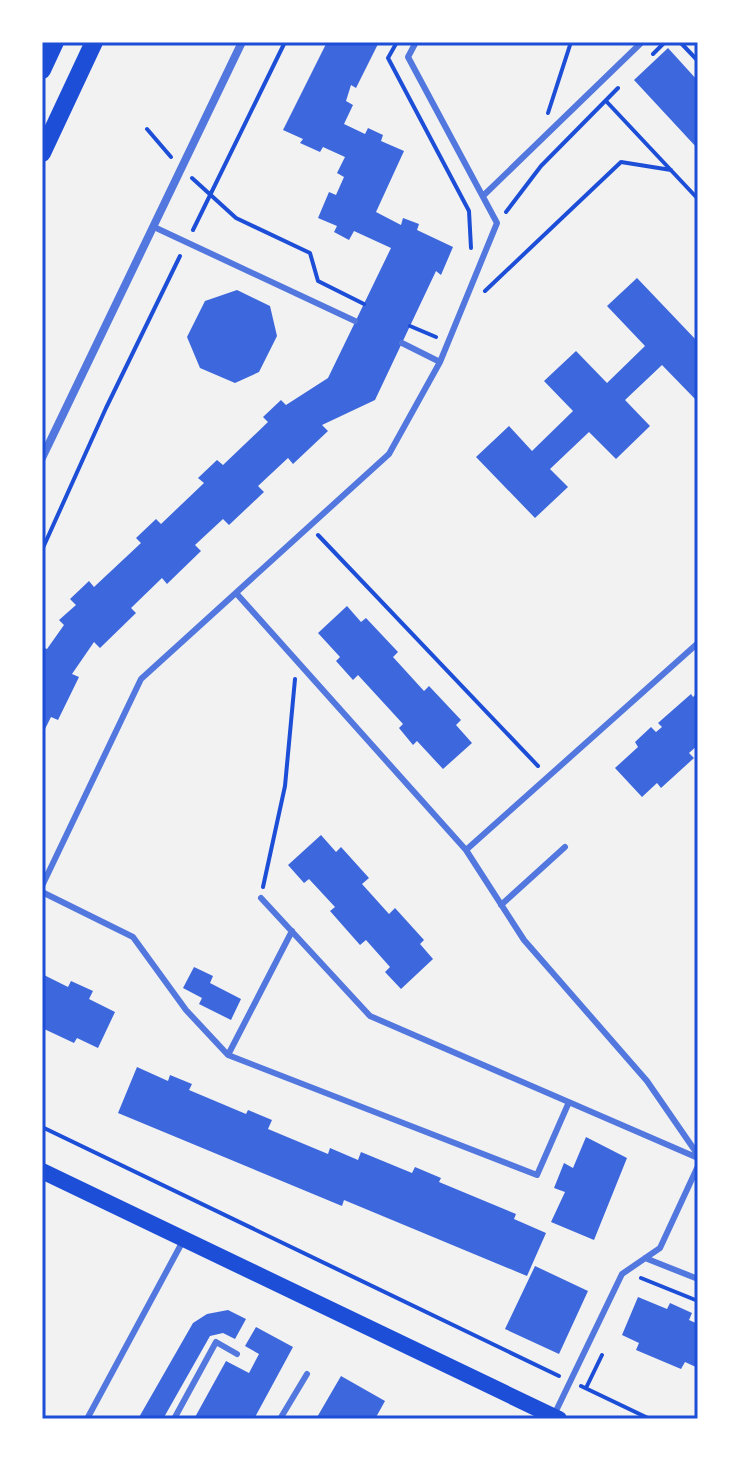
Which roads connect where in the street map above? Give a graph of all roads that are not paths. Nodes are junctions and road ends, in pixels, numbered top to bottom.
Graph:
1 (55, 42) edge
2 (94, 42) edge
3 (242, 42) edge
4 (416, 42) edge
5 (642, 42) edge
6 (42, 70) edge
7 (42, 153) edge
8 (484, 195) junction
9 (154, 227) junction
10 (355, 321) dead end
11 (402, 343) dead end
12 (440, 362) junction
13 (42, 458) edge
14 (236, 593) junction
15 (698, 643) edge
16 (565, 847) dead end
17 (466, 850) junction
18 (42, 889) edge
19 (261, 898) road end
20 (501, 905) junction
21 (292, 931) junction
22 (228, 1055) junction
23 (569, 1102) junction
24 (698, 1156) edge
25 (698, 1166) edge
26 (42, 1171) edge
27 (184, 1239) junction
28 (645, 1258) junction
29 (698, 1279) edge
30 (237, 1354) dead end
31 (307, 1374) dead end
32 (556, 1418) edge
33 (87, 1419) edge
34 (174, 1419) edge
35 (280, 1419) edge

1 - 6 main road
2 - 7 main road
3 - 9 street
4 - 8 lane
5 - 8 lane
8 - 12 lane
9 - 10 lane
9 - 13 street
11 - 12 lane
12 - 14 lane
14 - 17 lane
14 - 18 lane
15 - 17 lane
16 - 20 lane
17 - 20 lane
18 - 22 lane
19 - 21 lane
20 - 24 lane
21 - 22 lane
21 - 23 lane
22 - 23 lane
23 - 24 lane
25 - 28 lane
26 - 27 main road
27 - 32 main road
27 - 33 lane
28 - 29 lane
28 - 32 lane
30 - 34 lane
31 - 35 lane

